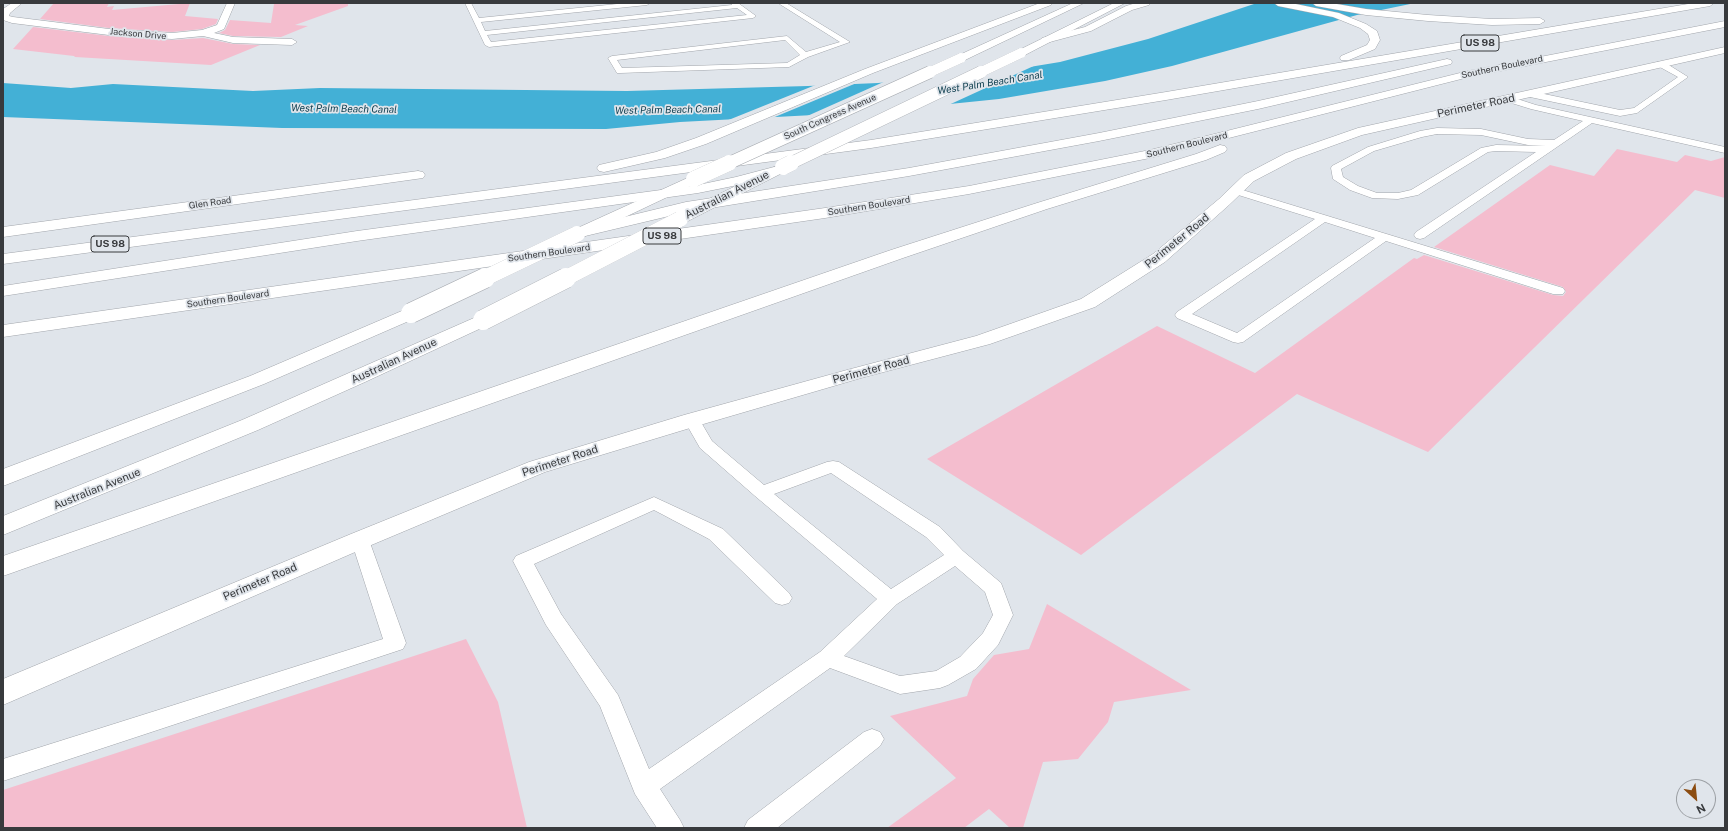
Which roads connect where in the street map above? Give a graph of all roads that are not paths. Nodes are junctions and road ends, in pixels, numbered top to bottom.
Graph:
1 (18, 3) edge
2 (231, 3) edge
3 (646, 3) edge
4 (781, 3) edge
5 (1048, 3) edge
6 (1080, 3) edge
7 (1121, 3) edge
8 (1146, 3) edge
9 (1278, 3) edge
10 (1316, 3) edge
11 (1710, 3) edge
12 (736, 4) edge
13 (473, 7) edge
14 (1662, 11) junction
15 (477, 20) junction
16 (1725, 24) edge
17 (203, 33) junction
18 (483, 33) junction
19 (1046, 40) junction
20 (292, 42) dead end
21 (1518, 46) dead end
22 (1725, 50) edge
23 (805, 55) junction
24 (1456, 60) dead end
25 (1661, 64) junction
26 (1297, 74) junction
27 (1530, 94) junction
28 (1508, 100) junction
29 (1315, 112) junction
30 (1590, 120) junction
31 (1550, 146) junction
32 (1725, 150) edge
33 (779, 169) junction
34 (418, 174) dead end
35 (1236, 191) junction
36 (664, 193) junction
37 (712, 203) junction
38 (405, 205) junction
39 (1324, 218) junction
40 (3, 232) edge
41 (579, 233) junction
42 (1420, 235) dead end
43 (1384, 237) junction
44 (3, 259) edge
45 (3, 291) edge
46 (1558, 291) dead end
47 (3, 331) edge
48 (692, 420) junction
49 (3, 478) edge
50 (761, 492) junction
51 (3, 526) edge
52 (360, 540) junction
53 (956, 556) junction
54 (3, 566) edge
55 (782, 598) dead end
56 (890, 599) junction
57 (828, 658) junction
58 (3, 692) edge
59 (872, 739) dead end
60 (3, 770) edge
61 (644, 786) junction
62 (671, 828) edge
63 (757, 828) edge

1 - 17 main road, Jackson Drive
2 - 17 main road
3 - 15 lane
4 - 23 lane
5 - 38 main road
6 - 36 main road, South Congress Avenue, bridge
7 - 19 main road
8 - 19 main road
9 - 26 main road
10 - 14 main road
11 - 14 main road, US 98
12 - 18 lane
12 - 18 lane
13 - 15 lane
14 - 21 main road
14 - 26 main road, US 98
15 - 18 lane
16 - 29 main road, Southern Boulevard / US 98
17 - 20 main road, Jackson Drive
19 - 33 main road, bridge
22 - 25 main road, Perimeter Road
23 - 23 lane
24 - 37 main road
25 - 27 main road, Perimeter Road
25 - 27 lane
26 - 38 main road, US 98
27 - 28 main road, Perimeter Road
28 - 30 lane
28 - 35 main road, Perimeter Road
29 - 47 main road, Southern Boulevard / US 98
29 - 54 main road
30 - 31 lane
30 - 32 lane
31 - 31 lane
31 - 42 lane
33 - 36 main road
33 - 37 main road, Australian Avenue
34 - 40 main road, Glen Road
35 - 39 lane
35 - 48 main road, Perimeter Road
36 - 41 main road, South Congress Avenue
36 - 45 main road
37 - 41 main road
37 - 51 main road, Australian Avenue, bridge
38 - 44 main road, US 98
39 - 43 lane
39 - 43 lane
41 - 49 main road, bridge
43 - 46 lane
48 - 50 lane
48 - 52 main road, Perimeter Road
50 - 53 lane
50 - 56 lane
52 - 58 main road, Perimeter Road
52 - 60 lane
53 - 56 lane
53 - 57 lane
55 - 61 lane
56 - 57 lane
57 - 61 lane
59 - 63 lane
61 - 62 lane

